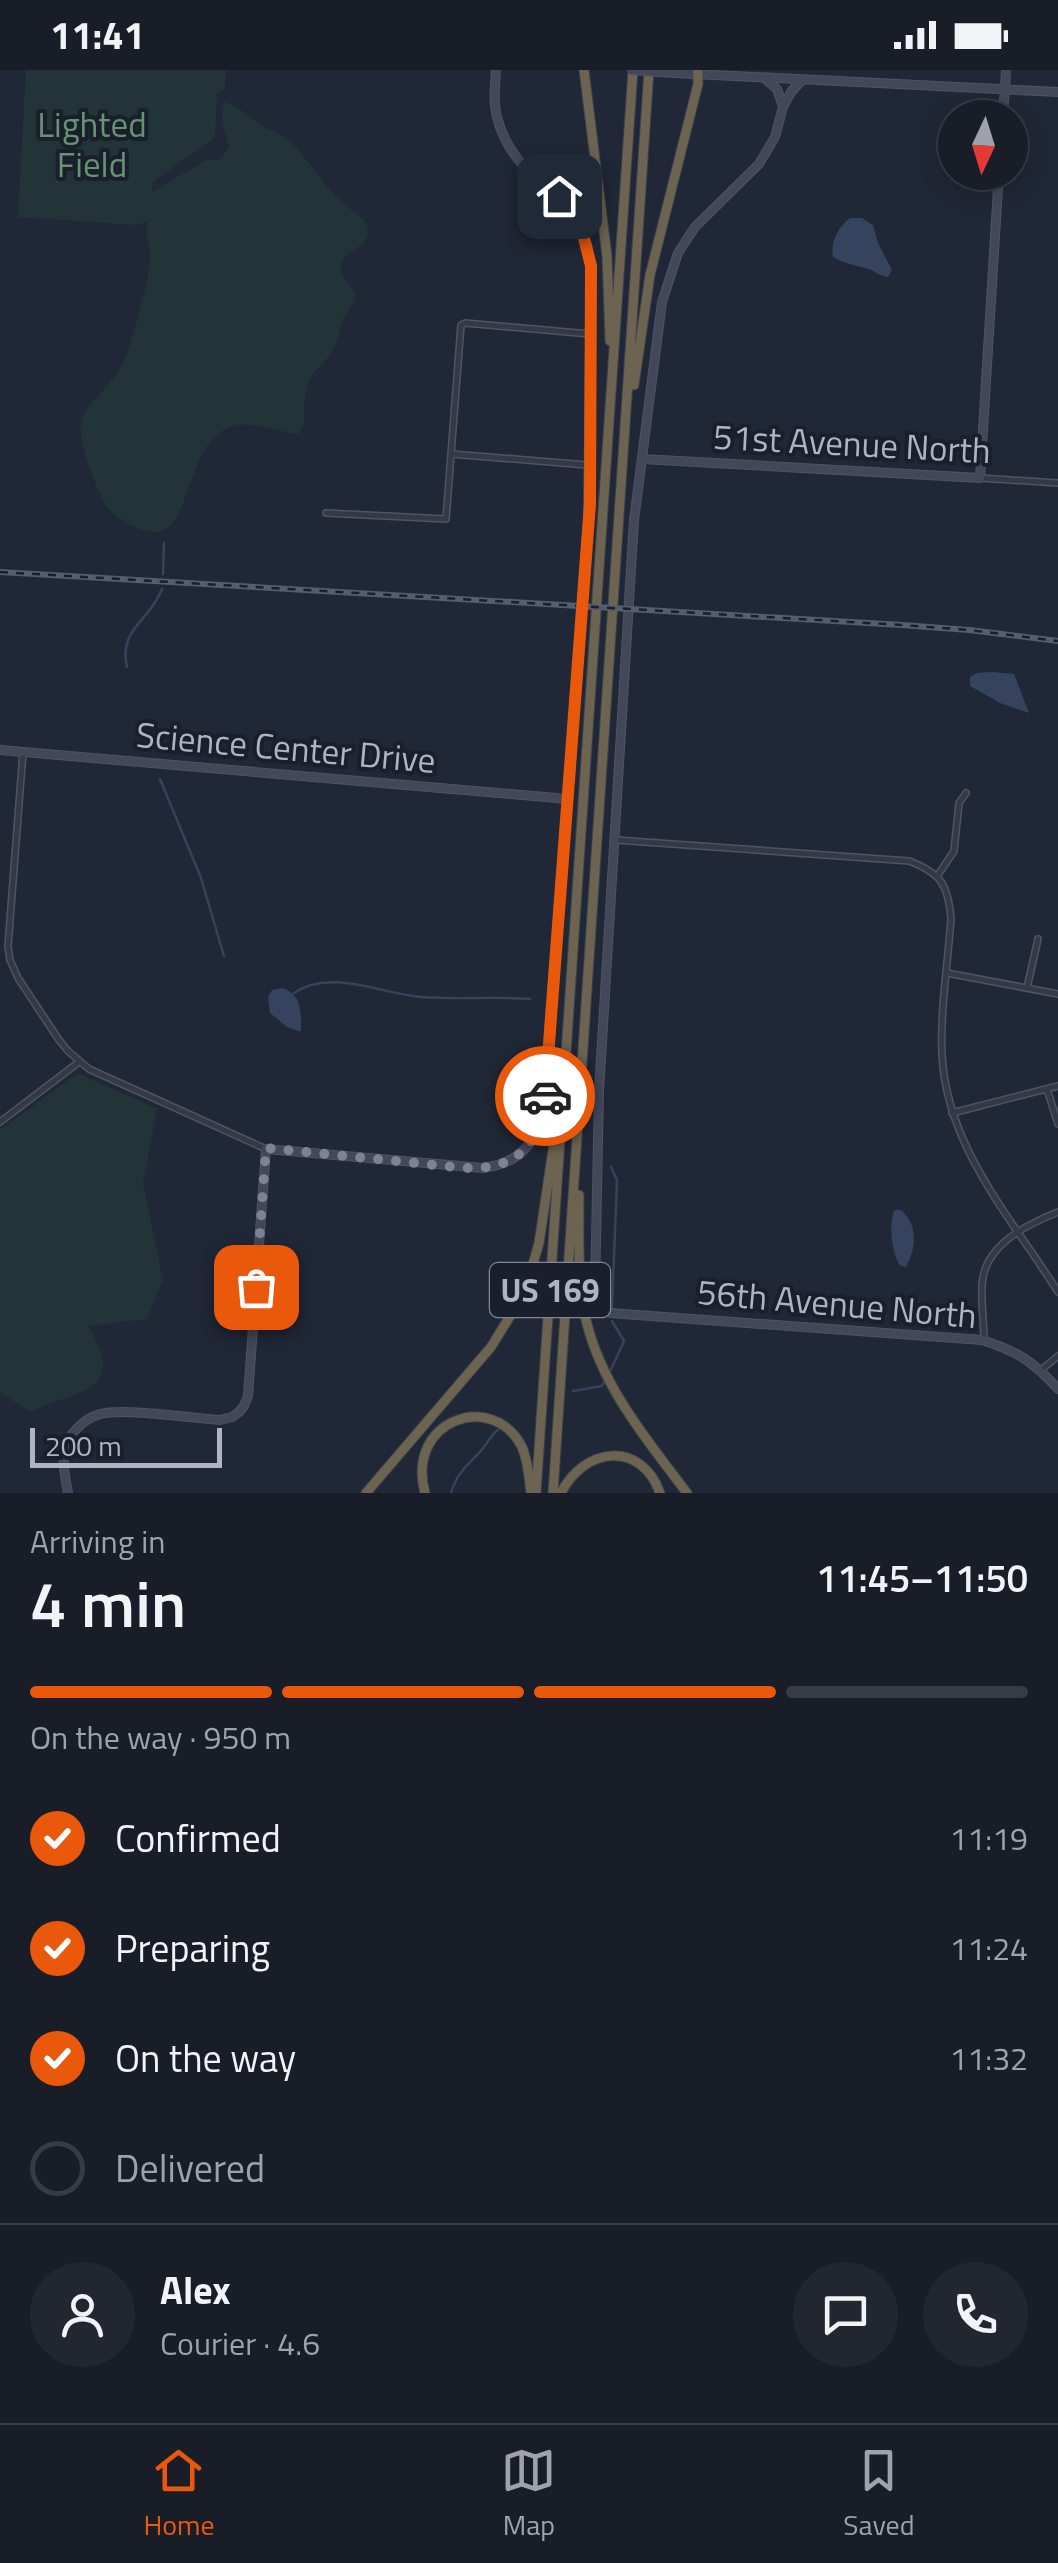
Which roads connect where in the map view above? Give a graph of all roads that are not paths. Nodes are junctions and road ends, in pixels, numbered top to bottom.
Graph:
1 (496, 70) edge
2 (584, 70) edge
3 (632, 70) edge
4 (649, 70) edge
5 (1006, 70) edge
6 (698, 72) edge
7 (764, 78) junction
8 (802, 80) junction
9 (1004, 90) junction
10 (1058, 92) edge
11 (1004, 100) edge
12 (784, 107) junction
13 (998, 190) edge
14 (590, 334) junction
15 (612, 394) junction
16 (626, 417) junction
17 (451, 454) junction
18 (642, 459) junction
19 (590, 465) junction
20 (980, 478) junction
21 (1058, 483) edge
22 (326, 513) dead end
23 (0, 750) edge
24 (23, 752) junction
25 (966, 793) dead end
26 (568, 799) junction
27 (615, 840) junction
28 (938, 875) junction
29 (1038, 939) dead end
30 (947, 973) junction
31 (1027, 988) junction
32 (1058, 994) edge
33 (79, 1062) junction
34 (564, 1086) junction
35 (1058, 1086) edge
36 (1047, 1089) junction
37 (952, 1113) junction
38 (579, 1114) junction
39 (0, 1122) edge
40 (1058, 1124) edge
41 (266, 1148) junction
42 (1058, 1212) edge
43 (1018, 1231) junction
44 (1058, 1292) edge
45 (984, 1340) junction
46 (1058, 1356) edge
47 (1041, 1370) junction
48 (1058, 1389) edge
49 (68, 1493) edge
50 (366, 1493) edge
51 (425, 1493) edge
52 (533, 1493) edge
53 (553, 1493) edge
54 (561, 1493) edge
55 (660, 1493) edge
56 (688, 1493) edge

1 - 14 street
2 - 15 highway
3 - 6 street, bridge
3 - 15 highway, US 169
4 - 16 highway, US 169
5 - 9 street
6 - 7 street
6 - 16 highway
7 - 8 street
7 - 12 street
8 - 9 street
8 - 12 street
9 - 10 street
9 - 11 street
12 - 18 street
13 - 20 street
14 - 17 street
14 - 19 street
15 - 34 highway, US 169
16 - 38 highway, US 169
17 - 19 street
17 - 22 street
18 - 20 street, 51st Avenue North
18 - 27 street
19 - 26 street
20 - 21 street, 51st Avenue North
23 - 24 street, Science Center Drive
24 - 26 street, Science Center Drive
24 - 33 street
25 - 28 street
26 - 41 street
27 - 28 street
27 - 45 street, 56th Avenue North
28 - 30 street
29 - 31 street
30 - 31 street
30 - 37 street
31 - 32 street
33 - 39 street
33 - 41 street
34 - 50 highway
34 - 52 highway, US 169
35 - 36 street
36 - 37 street
36 - 40 street
37 - 43 street
38 - 53 highway, US 169
38 - 56 highway
41 - 49 street
42 - 43 street
43 - 44 street
43 - 45 street
45 - 47 street, 56th Avenue North
46 - 47 street
47 - 48 street, 56th Avenue North
51 - 52 highway
54 - 55 highway

